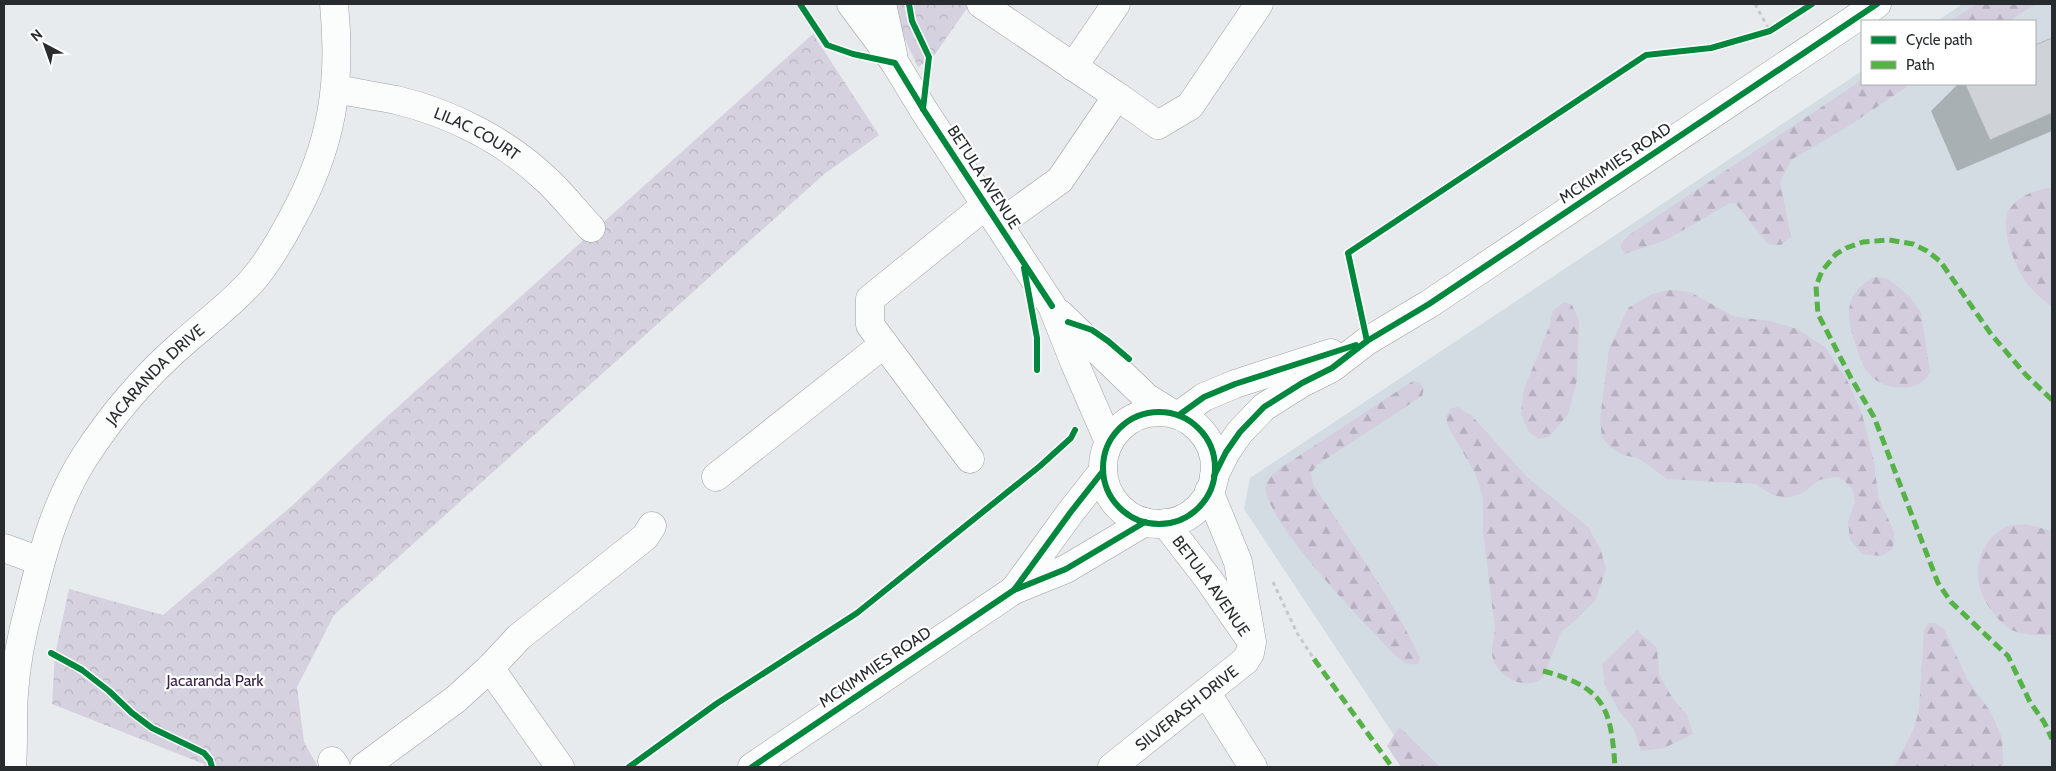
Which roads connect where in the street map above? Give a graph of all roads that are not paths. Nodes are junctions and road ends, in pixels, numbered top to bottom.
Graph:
1 (334, 4) edge
2 (850, 4) edge
3 (882, 4) edge
4 (981, 4) edge
5 (1116, 4) edge
6 (1258, 4) edge
7 (1877, 4) edge
8 (895, 63) junction
9 (1074, 66) junction
10 (336, 89) junction
11 (1117, 96) junction
12 (993, 214) junction
13 (591, 228) dead end
14 (1052, 306) junction
15 (1367, 341) junction
16 (884, 344) junction
17 (1174, 414) junction
18 (1109, 442) junction
19 (970, 458) dead end
20 (1103, 471) junction
21 (716, 476) dead end
22 (1212, 483) junction
23 (1155, 523) junction
24 (652, 526) dead end
25 (4, 548) edge
26 (40, 561) junction
27 (1014, 590) junction
28 (1252, 642) junction
29 (490, 668) junction
30 (1206, 692) junction
31 (12, 767) edge
32 (364, 767) edge
33 (560, 767) edge
34 (752, 767) edge
35 (1112, 767) edge
36 (1253, 767) edge

1 - 10 main road, JACARANDA DRIVE
2 - 8 main road, BETULA AVENUE
3 - 8 main road, BETULA AVENUE
4 - 9 main road
5 - 9 main road
6 - 11 main road
7 - 15 main road, MCKIMMIES ROAD
8 - 12 main road, BETULA AVENUE
9 - 11 main road
10 - 13 main road, LILAC COURT
10 - 26 main road, JACARANDA DRIVE
11 - 12 main road
12 - 14 main road, BETULA AVENUE
12 - 16 main road, BETULA AVENUE
14 - 17 main road, BETULA AVENUE
14 - 18 main road, BETULA AVENUE
15 - 17 main road, MCKIMMIES ROAD
15 - 22 main road, MCKIMMIES ROAD
16 - 19 main road, BETULA AVENUE
16 - 21 main road
17 - 18 main road
17 - 22 main road
18 - 20 main road
20 - 23 main road
20 - 27 main road, MCKIMMIES ROAD
22 - 23 main road
22 - 28 main road, BETULA AVENUE
23 - 27 main road, MCKIMMIES ROAD
23 - 28 main road, BETULA AVENUE
24 - 29 main road
25 - 26 main road
26 - 31 main road, JACARANDA DRIVE
27 - 34 main road, MCKIMMIES ROAD
28 - 30 main road, SILVERASH DRIVE
29 - 32 main road
29 - 33 main road
30 - 35 main road, SILVERASH DRIVE
30 - 36 main road

